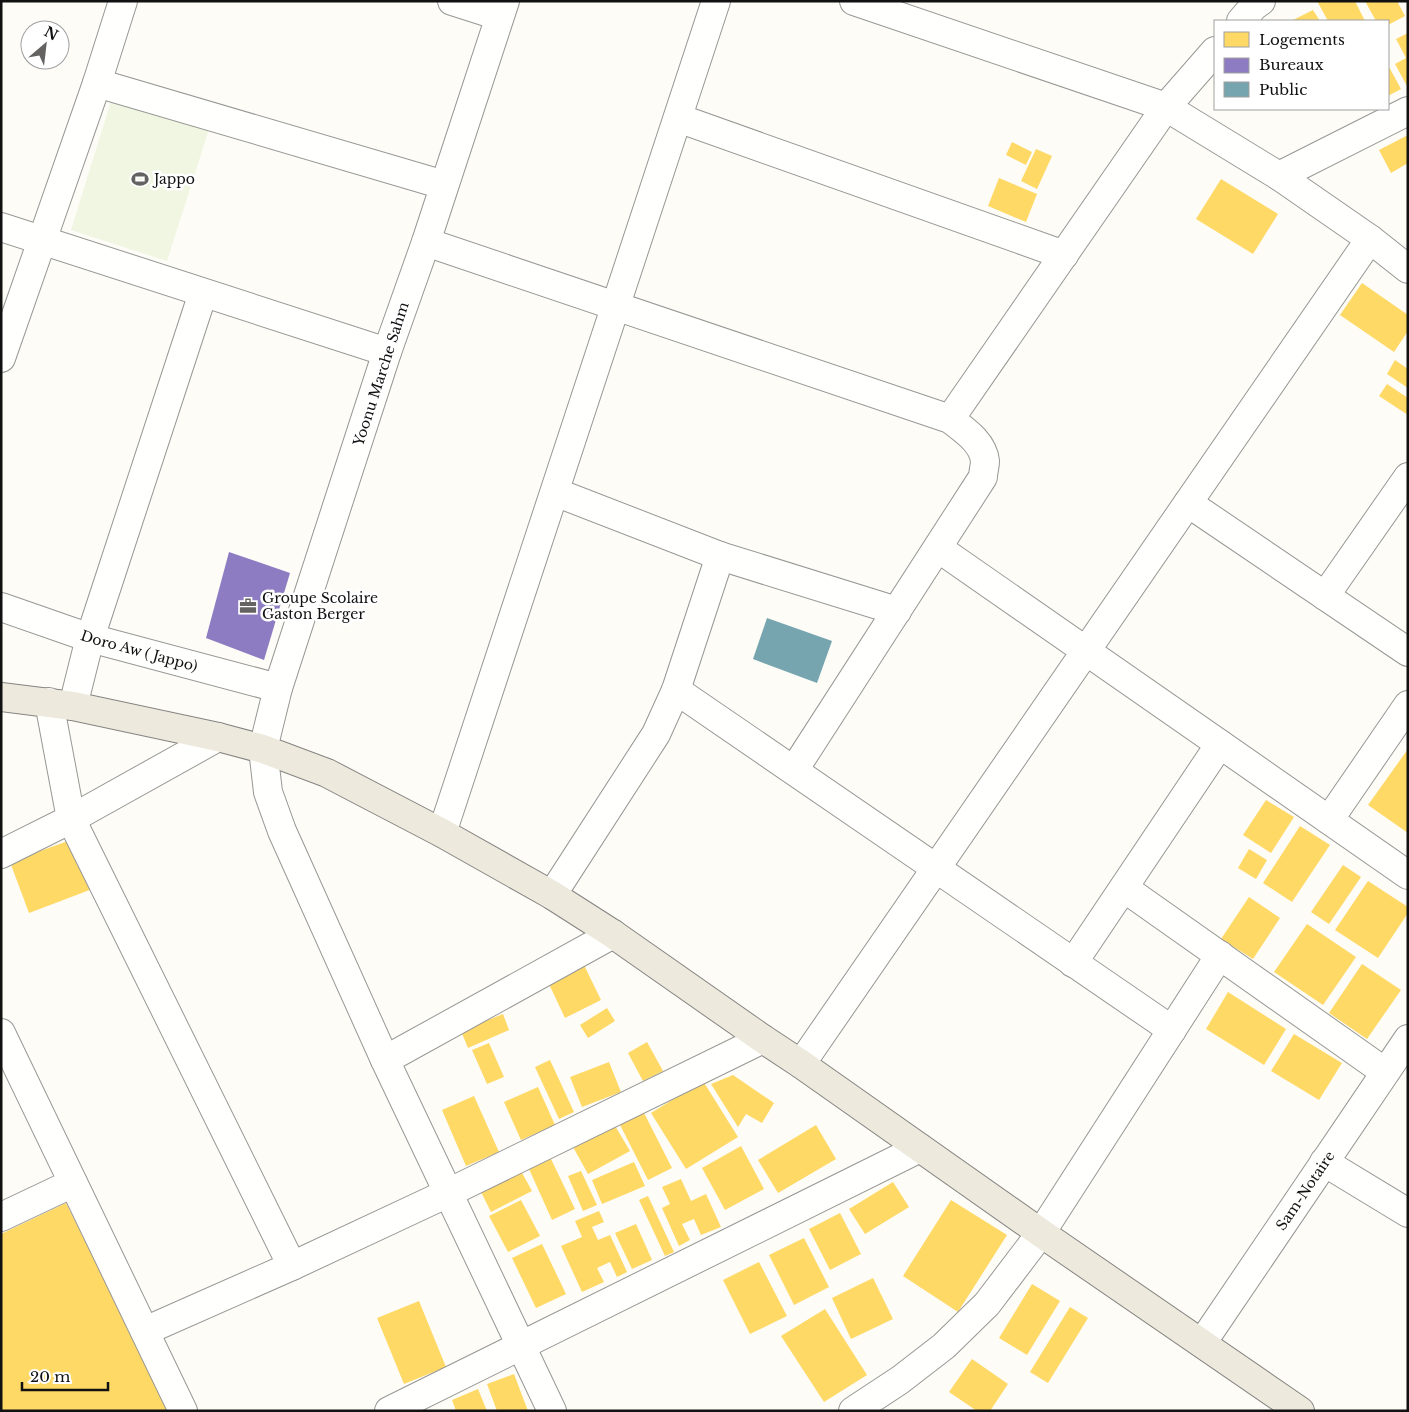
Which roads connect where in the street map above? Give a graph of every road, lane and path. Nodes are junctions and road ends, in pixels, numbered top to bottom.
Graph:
1 (123, 1) edge
2 (452, 1) edge
3 (716, 1) edge
4 (854, 1) edge
5 (502, 9) edge
6 (1214, 52) edge
7 (97, 83) junction
8 (1166, 107) junction
9 (1408, 111) edge
10 (678, 118) junction
11 (1279, 176) junction
12 (444, 185) junction
13 (1, 227) edge
14 (1370, 239) junction
15 (42, 241) junction
16 (426, 242) junction
17 (1064, 255) junction
18 (1408, 269) edge
19 (203, 293) junction
20 (616, 305) junction
21 (387, 352) junction
22 (1, 358) edge
23 (950, 419) junction
24 (1404, 490) edge
25 (556, 492) junction
26 (1188, 503) junction
27 (938, 548) junction
28 (720, 556) junction
29 (1325, 596) junction
30 (1, 607) edge
31 (897, 612) junction
32 (90, 638) junction
33 (1086, 651) junction
34 (1408, 652) edge
35 (278, 688) junction
36 (676, 690) junction
37 (1, 697) edge
38 (61, 704) junction
39 (1408, 705) edge
40 (218, 737) junction
41 (1220, 744) junction
42 (263, 749) junction
43 (794, 770) junction
44 (72, 818) junction
45 (1329, 820) junction
46 (442, 833) junction
47 (1, 854) edge
48 (936, 868) junction
49 (1408, 875) edge
50 (1124, 888) junction
51 (552, 896) junction
52 (613, 934) junction
53 (1220, 955) junction
54 (1074, 963) junction
55 (1172, 1030) junction
56 (2, 1037) edge
57 (1408, 1039) edge
58 (763, 1040) junction
59 (386, 1060) junction
60 (801, 1064) junction
61 (1385, 1072) junction
62 (920, 1148) junction
63 (1324, 1162) junction
64 (73, 1183) junction
65 (448, 1193) junction
66 (1408, 1213) edge
67 (1, 1217) edge
68 (1041, 1233) junction
69 (292, 1266) junction
70 (145, 1331) junction
71 (1202, 1343) junction
72 (520, 1345) junction
73 (183, 1411) edge
74 (389, 1411) edge
75 (552, 1411) edge
76 (853, 1411) edge
77 (1300, 1411) edge

1 - 7 street
2 - 5 street
3 - 10 street
4 - 8 street
5 - 12 street, Yoonu Marche Sahm
6 - 8 street
7 - 12 street
7 - 15 street
8 - 11 street
8 - 17 street
9 - 11 street
10 - 17 street
10 - 20 street
11 - 14 street
12 - 16 street, Yoonu Marche Sahm
13 - 15 street
14 - 18 street
14 - 26 street
15 - 19 street
15 - 22 street
16 - 20 street
16 - 21 street, Yoonu Marche Sahm
17 - 23 street
19 - 21 street
19 - 32 street
20 - 23 street
20 - 25 street
21 - 35 street, Yoonu Marche Sahm
23 - 27 street
24 - 29 street
25 - 28 street
25 - 46 street
26 - 29 street
26 - 33 street
27 - 31 street
27 - 33 street
28 - 31 street
28 - 36 street
29 - 34 street
30 - 32 street, Doro Aw ( Jappo)
31 - 43 street
32 - 35 street, Doro Aw ( Jappo)
32 - 38 street
33 - 41 street
33 - 48 street
35 - 42 street, Yoonu Marche Sahm
36 - 43 street
36 - 51 street
37 - 38 main road
38 - 40 main road
38 - 44 street
39 - 45 street
40 - 42 main road
40 - 44 street
41 - 45 street
41 - 50 street
42 - 46 main road
42 - 59 street
43 - 48 street
44 - 47 street
44 - 69 street
45 - 49 street
46 - 51 main road
48 - 54 street
48 - 60 street
50 - 53 street
50 - 54 street
51 - 52 main road
52 - 58 main road
52 - 59 street
53 - 55 street
53 - 61 street
54 - 55 street
55 - 68 street
56 - 64 street
57 - 61 street, Sam-Notaire
58 - 60 main road
58 - 65 street
59 - 65 street
60 - 62 main road
61 - 63 street, Sam-Notaire
62 - 68 main road
62 - 72 street
63 - 66 street
63 - 71 street, Sam-Notaire
64 - 67 street
64 - 70 street
65 - 69 street
65 - 72 street
68 - 71 main road
68 - 76 street
69 - 70 street
70 - 73 street
71 - 77 main road
72 - 74 street
72 - 75 street

